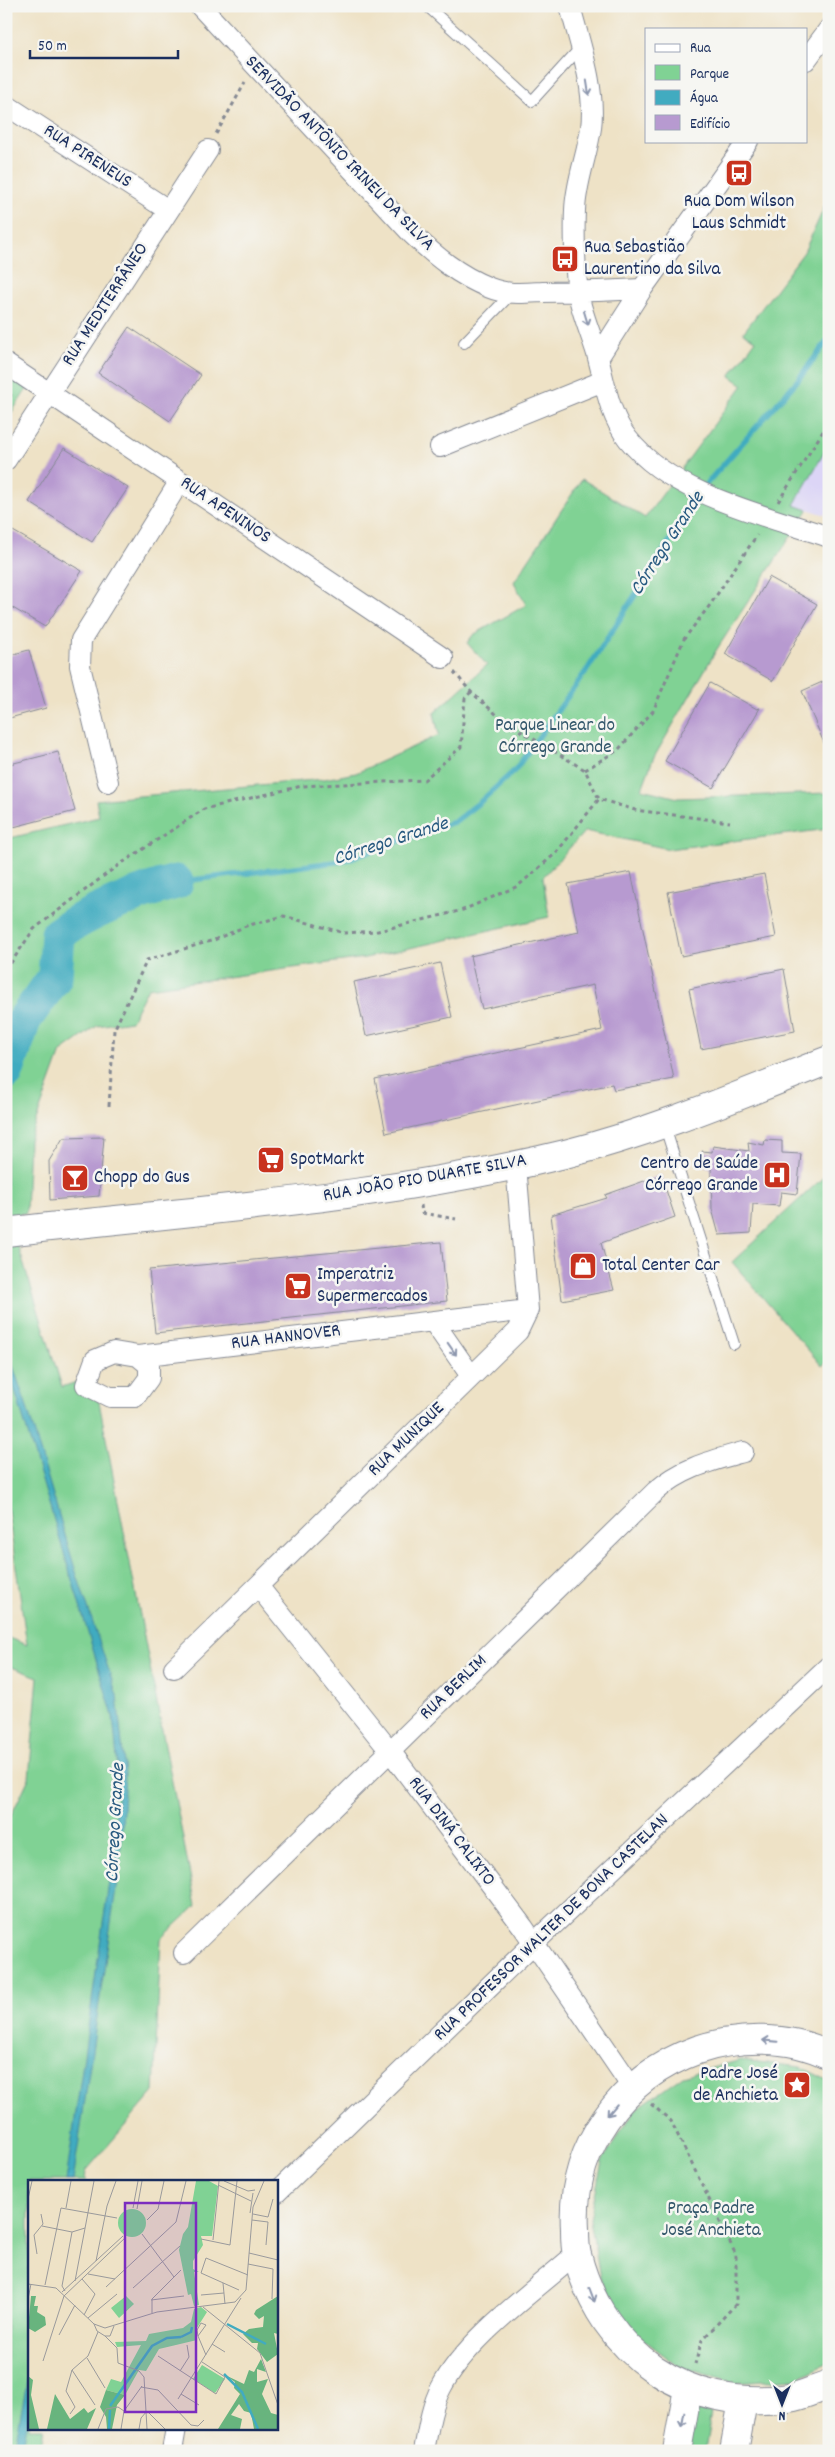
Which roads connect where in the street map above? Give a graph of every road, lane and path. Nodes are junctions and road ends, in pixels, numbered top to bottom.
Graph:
1 (200, 6) edge
2 (427, 6) edge
3 (570, 7) edge
4 (829, 29) edge
5 (581, 47) junction
6 (808, 57) edge
7 (254, 66) junction
8 (6, 104) edge
9 (747, 142) edge
10 (208, 150) joint
11 (168, 210) junction
12 (642, 288) junction
13 (578, 293) junction
14 (511, 294) junction
15 (464, 343) dead end
16 (598, 358) junction
17 (6, 364) edge
18 (603, 381) junction
19 (48, 393) junction
20 (12, 395) dead end
21 (6, 405) edge
22 (829, 422) edge
23 (440, 447) dead end
24 (6, 460) edge
25 (180, 481) junction
26 (769, 517) junction
27 (829, 537) edge
28 (443, 658) joint
29 (471, 692) junction
30 (585, 770) junction
31 (108, 782) dead end
32 (599, 799) junction
33 (730, 822) dead end
34 (6, 970) edge
35 (829, 1060) edge
36 (109, 1106) dead end
37 (664, 1123) junction
38 (516, 1165) junction
39 (417, 1183) junction
40 (456, 1219) dead end
41 (6, 1232) edge
42 (528, 1310) junction
43 (433, 1321) junction
44 (734, 1344) dead end
45 (138, 1356) dead end
46 (471, 1376) junction
47 (743, 1452) dead end
48 (258, 1586) junction
49 (829, 1666) edge
50 (174, 1668) dead end
51 (390, 1751) junction
52 (534, 1944) junction
53 (184, 1953) dead end
54 (825, 2048) edge
55 (632, 2087) junction
56 (278, 2191) edge
57 (576, 2254) junction
58 (829, 2385) edge
59 (688, 2388) junction
60 (743, 2401) junction
61 (176, 2430) edge
62 (172, 2451) edge
63 (424, 2451) edge
64 (677, 2451) edge
65 (734, 2451) edge

1 - 7 street, SERVIDÃO ANTÔNIO IRINEU DA SILVA
2 - 5 lane
3 - 5 street
4 - 6 street
5 -> 13 street
7 - 10 path
7 - 14 street, SERVIDÃO ANTÔNIO IRINEU DA SILVA
8 - 11 street, RUA PIRENEUS
9 - 12 street
10 - 11 street, RUA MEDITERRÂNEO
11 - 19 street, RUA MEDITERRÂNEO
12 - 13 street
12 - 16 street
13 - 14 street, SERVIDÃO ANTÔNIO IRINEU DA SILVA
13 -> 16 street
14 - 15 lane
16 - 18 street
17 - 19 street, RUA APENINOS
18 - 23 street
18 - 26 street
19 - 24 street, RUA MEDITERRÂNEO
19 - 25 street, RUA APENINOS
20 - 21 path
22 - 26 path
25 - 28 street, RUA APENINOS
25 - 31 street
26 - 27 street
26 - 30 path
28 - 29 path
29 - 30 path
29 - 34 path
30 - 32 path
32 - 33 path
32 - 36 path
35 - 37 main road, RUA JOÃO PIO DUARTE SILVA
37 - 38 main road, RUA JOÃO PIO DUARTE SILVA
37 - 44 lane
38 - 39 main road, RUA JOÃO PIO DUARTE SILVA
38 - 42 street
39 - 40 path
39 - 41 main road, RUA JOÃO PIO DUARTE SILVA
42 - 43 street, RUA HANNOVER
42 - 46 street, RUA MUNIQUE
43 - 45 street, RUA HANNOVER
43 -> 46 street
46 - 48 street, RUA MUNIQUE
47 - 51 street, RUA BERLIM
48 - 50 street, RUA MUNIQUE
48 - 51 street, RUA DINÁ CALIXTO
49 - 52 street, RUA PROFESSOR WALTER DE BONA CASTELAN
51 - 52 street, RUA DINÁ CALIXTO
51 - 53 street, RUA BERLIM
52 - 55 street, RUA DINÁ CALIXTO
52 - 56 street, RUA PROFESSOR WALTER DE BONA CASTELAN
54 -> 55 main road
55 -> 57 main road
55 - 59 path
57 -> 59 main road
57 - 63 street
58 - 60 main road
59 - 60 main road
59 -> 64 main road
60 - 65 main road
61 - 62 street

